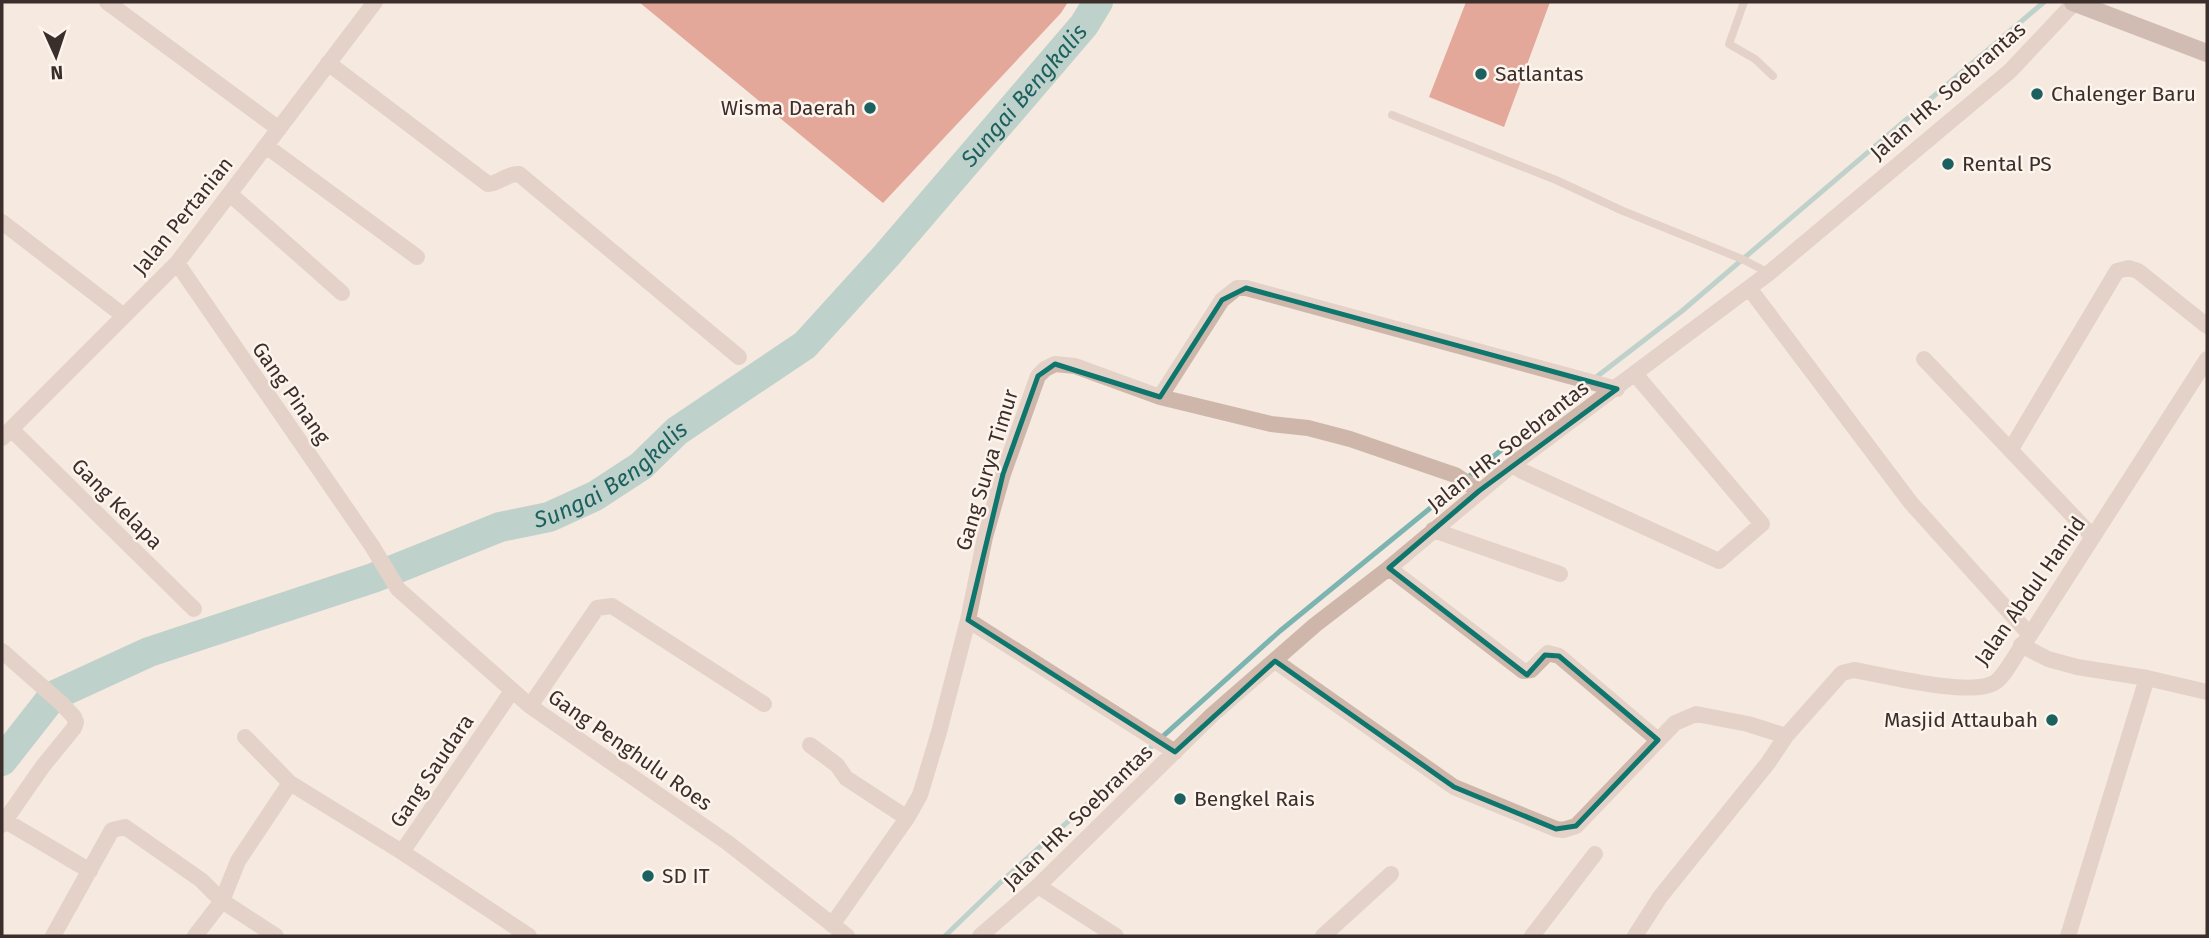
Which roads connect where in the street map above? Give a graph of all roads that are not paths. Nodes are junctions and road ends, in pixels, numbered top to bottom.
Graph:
1 (107, 2) edge
2 (375, 2) edge
3 (1744, 2) edge
4 (2074, 2) edge
5 (2207, 53) edge
6 (328, 63) junction
7 (1773, 76) dead end
8 (1392, 115) dead end
9 (279, 129) junction
10 (266, 146) junction
11 (230, 194) junction
12 (2, 222) edge
13 (417, 257) dead end
14 (177, 263) junction
15 (1764, 271) junction
16 (1749, 288) junction
17 (342, 293) dead end
18 (124, 316) junction
19 (2207, 326) edge
20 (738, 357) dead end
21 (1924, 359) dead end
22 (2207, 359) edge
23 (1636, 374) junction
24 (1617, 388) junction
25 (1160, 397) junction
26 (6, 434) edge
27 (2011, 449) junction
28 (1512, 465) junction
29 (1475, 488) junction
30 (1433, 530) junction
31 (2093, 537) junction
32 (1389, 568) junction
33 (1560, 575) dead end
34 (398, 589) joint
35 (194, 609) dead end
36 (968, 620) junction
37 (2025, 640) junction
38 (2, 651) edge
39 (1275, 661) junction
40 (2147, 678) junction
41 (512, 691) junction
42 (2207, 692) edge
43 (764, 704) dead end
44 (530, 706) junction
45 (1786, 736) junction
46 (245, 737) dead end
47 (1658, 740) junction
48 (810, 745) dead end
49 (1175, 752) junction
50 (290, 783) junction
51 (907, 818) junction
52 (3, 822) edge
53 (402, 852) junction
54 (1595, 854) dead end
55 (90, 871) junction
56 (1391, 874) dead end
57 (1038, 886) junction
58 (222, 901) junction
59 (832, 925) junction
60 (53, 936) edge
61 (195, 936) edge
62 (276, 936) edge
63 (529, 936) edge
64 (847, 936) edge
65 (980, 936) edge
66 (1116, 936) edge
67 (1323, 936) edge
68 (1532, 936) edge
69 (1635, 936) edge
70 (2068, 936) edge

1 - 9 street
2 - 6 street, Jalan Pertanian
3 - 7 lane
4 - 5 street
4 - 15 street, Jalan HR. Soebrantas
6 - 9 street, Jalan Pertanian
6 - 20 street
8 - 15 lane
9 - 10 street, Jalan Pertanian
10 - 11 street, Jalan Pertanian
10 - 13 street
11 - 14 street, Jalan Pertanian
11 - 17 street
12 - 18 street
14 - 18 street, Jalan Pertanian
14 - 34 street, Gang Pinang
15 - 16 street, Jalan HR. Soebrantas
16 - 23 street, Jalan HR. Soebrantas
16 - 37 street
18 - 26 street, Jalan Pertanian
19 - 27 street
21 - 27 street
22 - 31 street, Jalan Abdul Hamid
23 - 24 street, Jalan HR. Soebrantas
23 - 28 street
24 - 25 street
24 - 28 street, Jalan HR. Soebrantas
25 - 29 street, Gang Surya Timur
25 - 36 street, Gang Surya Timur
26 - 35 street, Gang Kelapa
27 - 31 street
28 - 29 street, Jalan HR. Soebrantas
29 - 30 street, Jalan HR. Soebrantas
30 - 32 street, Jalan HR. Soebrantas
30 - 33 street
31 - 37 street, Jalan Abdul Hamid
32 - 39 street, Jalan HR. Soebrantas
32 - 47 street
34 - 41 street, Gang Penghulu Roes
36 - 49 street
36 - 51 street, Gang Surya Timur
37 - 40 street
37 - 45 street, Jalan Abdul Hamid
38 - 52 street
39 - 47 street
39 - 49 street, Jalan HR. Soebrantas
40 - 42 street
40 - 70 street
41 - 44 street, Gang Penghulu Roes
41 - 53 street, Gang Saudara
43 - 44 street
44 - 59 street, Gang Penghulu Roes
45 - 47 street
45 - 69 street, Jalan Abdul Hamid
46 - 50 street
48 - 51 street
49 - 57 street, Jalan HR. Soebrantas
50 - 53 street
50 - 58 street
51 - 59 street, Gang Surya Timur
52 - 55 street
53 - 63 street, Gang Saudara
54 - 68 street
55 - 58 street
55 - 60 street
56 - 67 street
57 - 65 street, Jalan HR. Soebrantas
57 - 66 street
58 - 61 street
58 - 62 street
59 - 64 street, Gang Penghulu Roes

